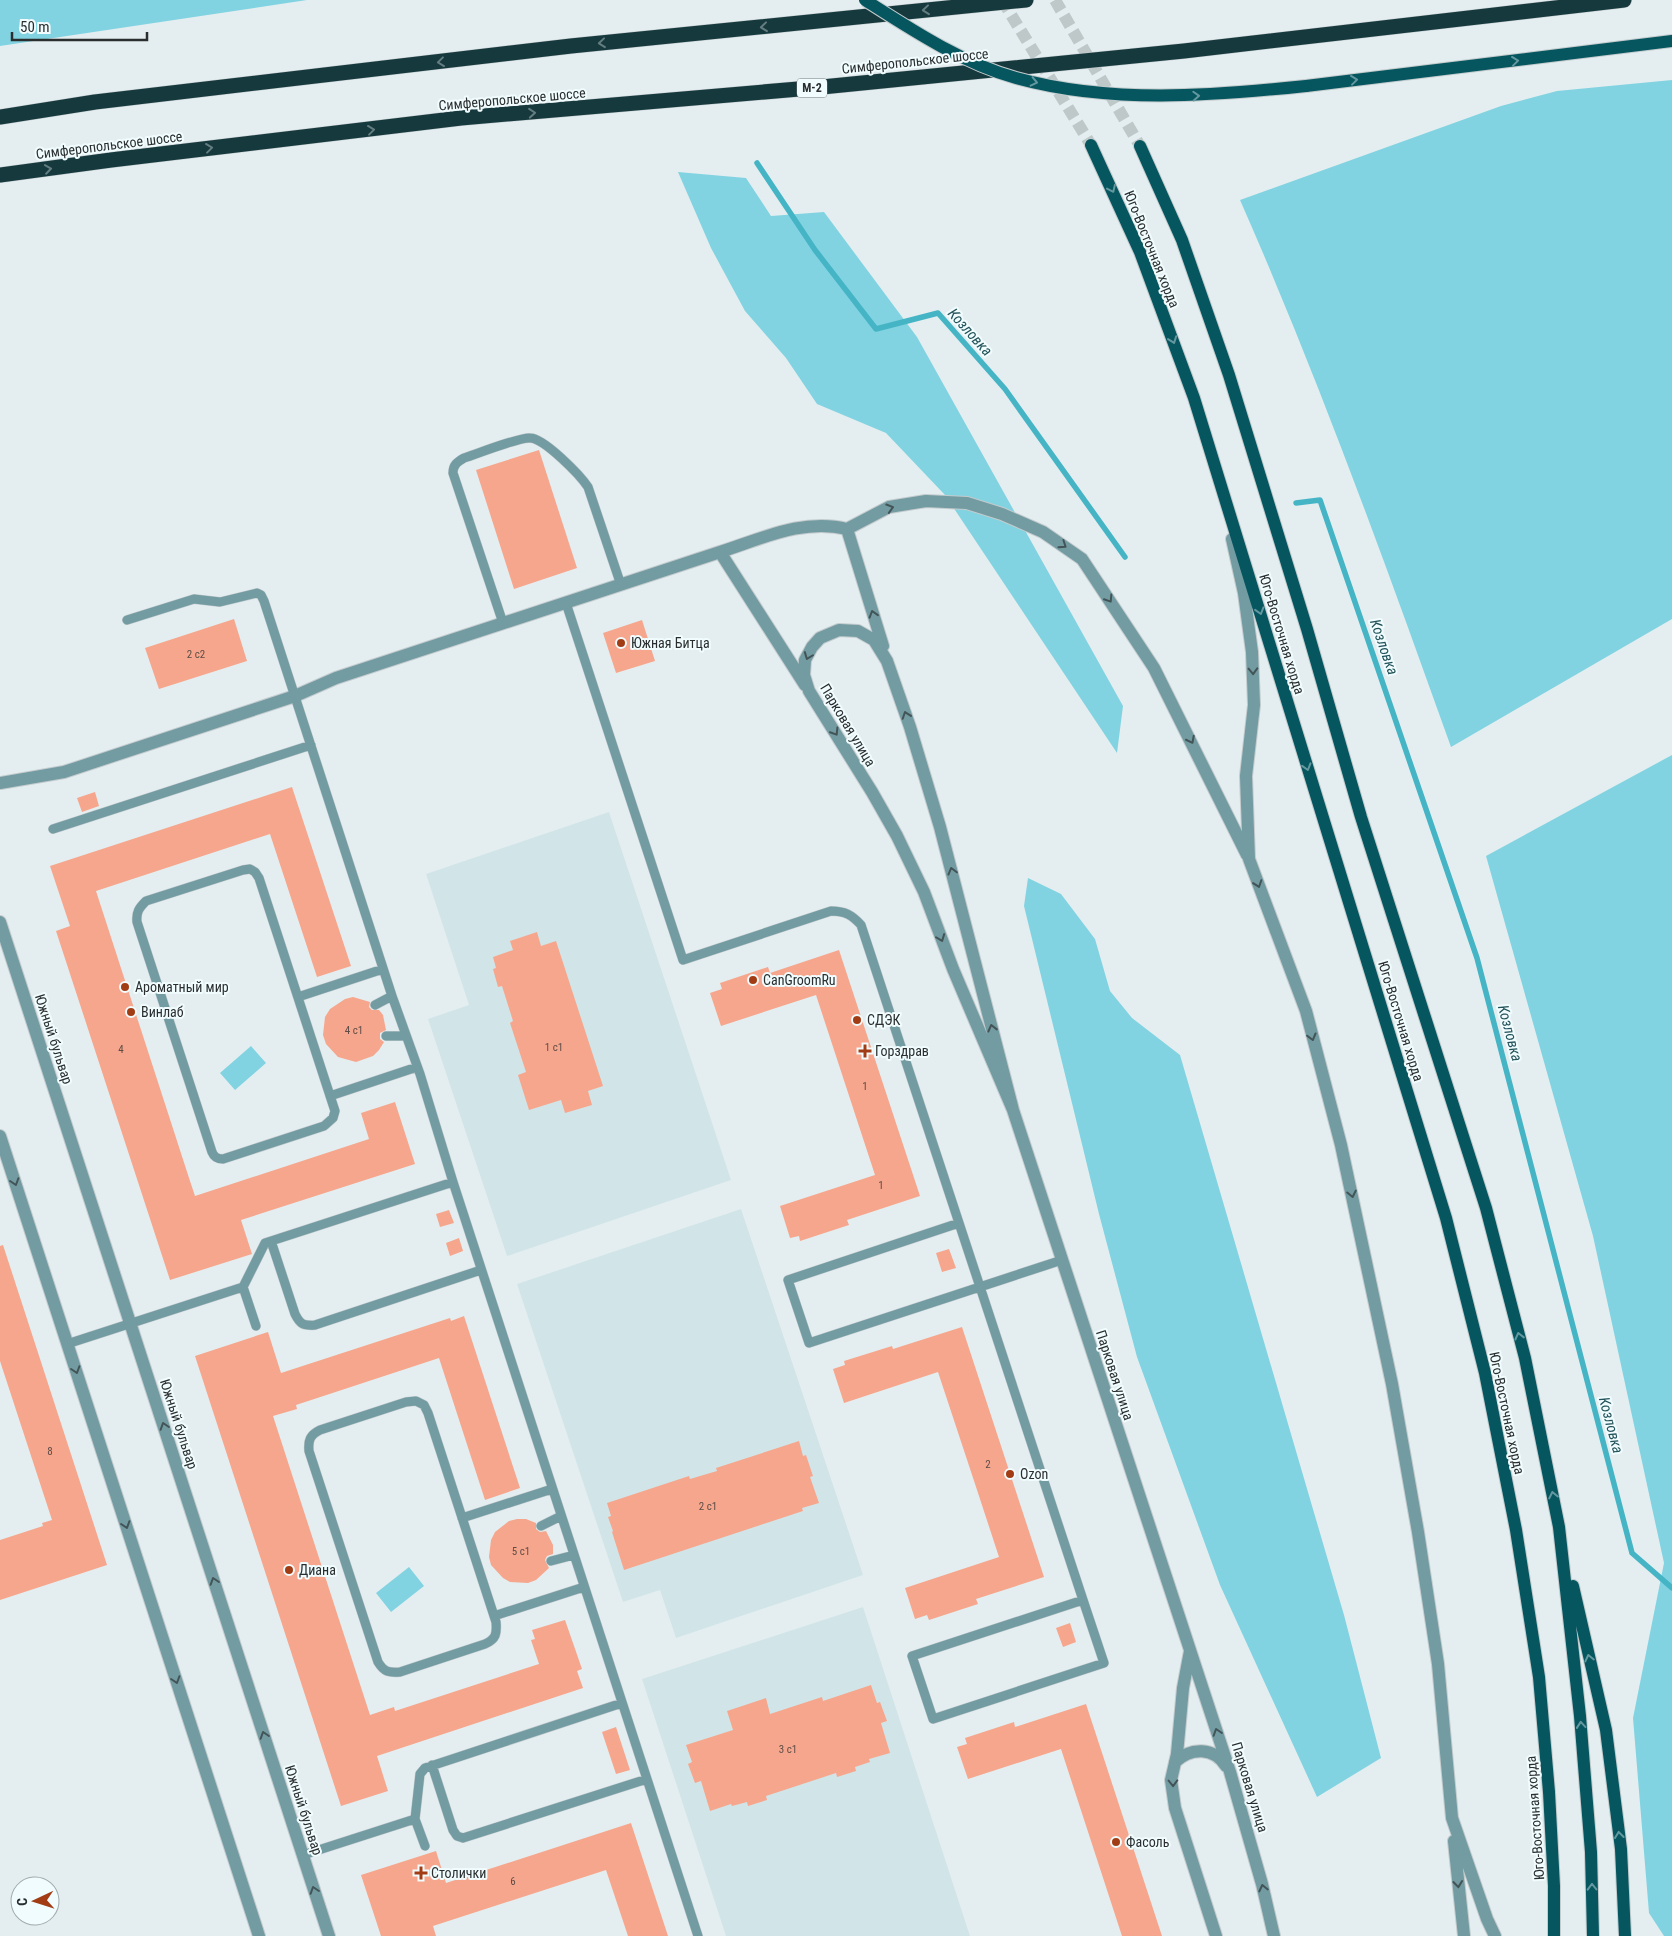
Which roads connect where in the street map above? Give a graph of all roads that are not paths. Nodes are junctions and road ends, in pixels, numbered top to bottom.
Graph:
1 (865, 0) edge
2 (1026, 0) edge
3 (1624, 0) edge
4 (1672, 42) edge
5 (0, 117) edge
6 (1091, 145) tunnel mouth
7 (1140, 146) tunnel mouth
8 (0, 176) edge
9 (1217, 468) junction
10 (847, 529) junction
11 (720, 552) junction
12 (621, 585) junction
13 (566, 602) junction
14 (127, 620) dead end
15 (502, 623) junction
16 (887, 661) junction
17 (809, 691) junction
18 (295, 696) junction
19 (311, 745) junction
20 (0, 783) edge
21 (53, 829) dead end
22 (1250, 859) junction
23 (0, 922) edge
24 (383, 969) junction
25 (392, 996) junction
26 (298, 997) junction
27 (375, 1005) dead end
28 (386, 1036) dead end
29 (405, 1036) junction
30 (417, 1067) junction
31 (330, 1096) junction
32 (1013, 1110) junction
33 (0, 1136) edge
34 (453, 1182) junction
35 (959, 1223) junction
36 (271, 1241) junction
37 (1062, 1260) junction
38 (481, 1270) junction
39 (243, 1287) junction
40 (980, 1287) junction
41 (130, 1324) junction
42 (256, 1326) dead end
43 (67, 1344) junction
44 (552, 1489) junction
45 (561, 1516) junction
46 (462, 1518) junction
47 (541, 1526) dead end
48 (1559, 1527) junction
49 (574, 1555) junction
50 (552, 1561) dead end
51 (584, 1587) junction
52 (1083, 1600) junction
53 (494, 1616) junction
54 (1190, 1648) junction
55 (622, 1703) junction
56 (1175, 1762) junction
57 (432, 1764) junction
58 (1230, 1772) junction
59 (647, 1780) junction
60 (415, 1818) junction
61 (1452, 1818) junction
62 (425, 1846) dead end
63 (303, 1855) junction
64 (259, 1936) edge
65 (329, 1936) edge
66 (698, 1936) edge
67 (1216, 1936) edge
68 (1274, 1936) edge
69 (1464, 1936) edge
70 (1495, 1936) edge
71 (1554, 1936) edge
72 (1593, 1936) edge
73 (1625, 1936) edge

1 -> 4 main road, bridge
2 -> 5 highway
8 -> 3 highway, Симферопольское шоссе / М-2
6 -> 9 main road, Юго-Восточная хорда
48 -> 7 main road, Юго-Восточная хорда
9 -> 22 street
9 -> 71 main road, Юго-Восточная хорда
10 - 11 street
16 -> 10 street
10 -> 22 street
11 - 12 street
11 - 17 street
12 - 13 street
12 - 15 lane
13 - 15 street
13 - 35 lane
14 - 18 lane
15 - 18 street
16 -> 17 street, Парковая улица
32 -> 16 street, Парковая улица
17 -> 32 street, Парковая улица
18 - 19 lane
18 - 20 street
19 - 21 lane
19 - 24 lane
22 -> 61 street
23 - 41 street, Южный бульвар
24 - 25 lane
24 - 26 lane
25 - 27 lane
25 - 29 lane
26 - 31 lane
26 - 31 lane
28 - 29 lane
29 - 30 lane
30 - 31 lane
30 - 34 lane
32 - 37 street, Парковая улица
33 -> 43 street
34 - 36 lane
34 - 38 lane
35 - 40 lane
35 - 40 lane
36 - 38 lane
36 - 39 lane
37 - 40 lane
37 - 54 street, Парковая улица
38 - 44 lane
39 - 41 lane
39 - 42 lane
40 - 52 lane
41 - 43 lane
63 -> 41 street, Южный бульвар
43 -> 64 street
44 - 45 lane
44 - 46 lane
45 - 47 lane
45 - 49 lane
46 - 53 lane
46 - 53 lane
72 -> 48 main road, Юго-Восточная хорда
73 -> 48 main road
49 - 50 lane
49 - 51 lane
51 - 53 lane
51 - 55 lane
52 - 52 lane
54 - 56 street, Парковая улица
58 -> 54 street, Парковая улица
55 - 57 lane
55 - 59 lane
56 - 58 street
56 -> 67 street, Парковая улица
57 - 59 lane
57 - 60 lane
68 -> 58 street, Парковая улица
59 - 66 lane
60 - 62 lane
60 - 63 lane
61 -> 69 street
61 - 70 street
65 -> 63 street, Южный бульвар

